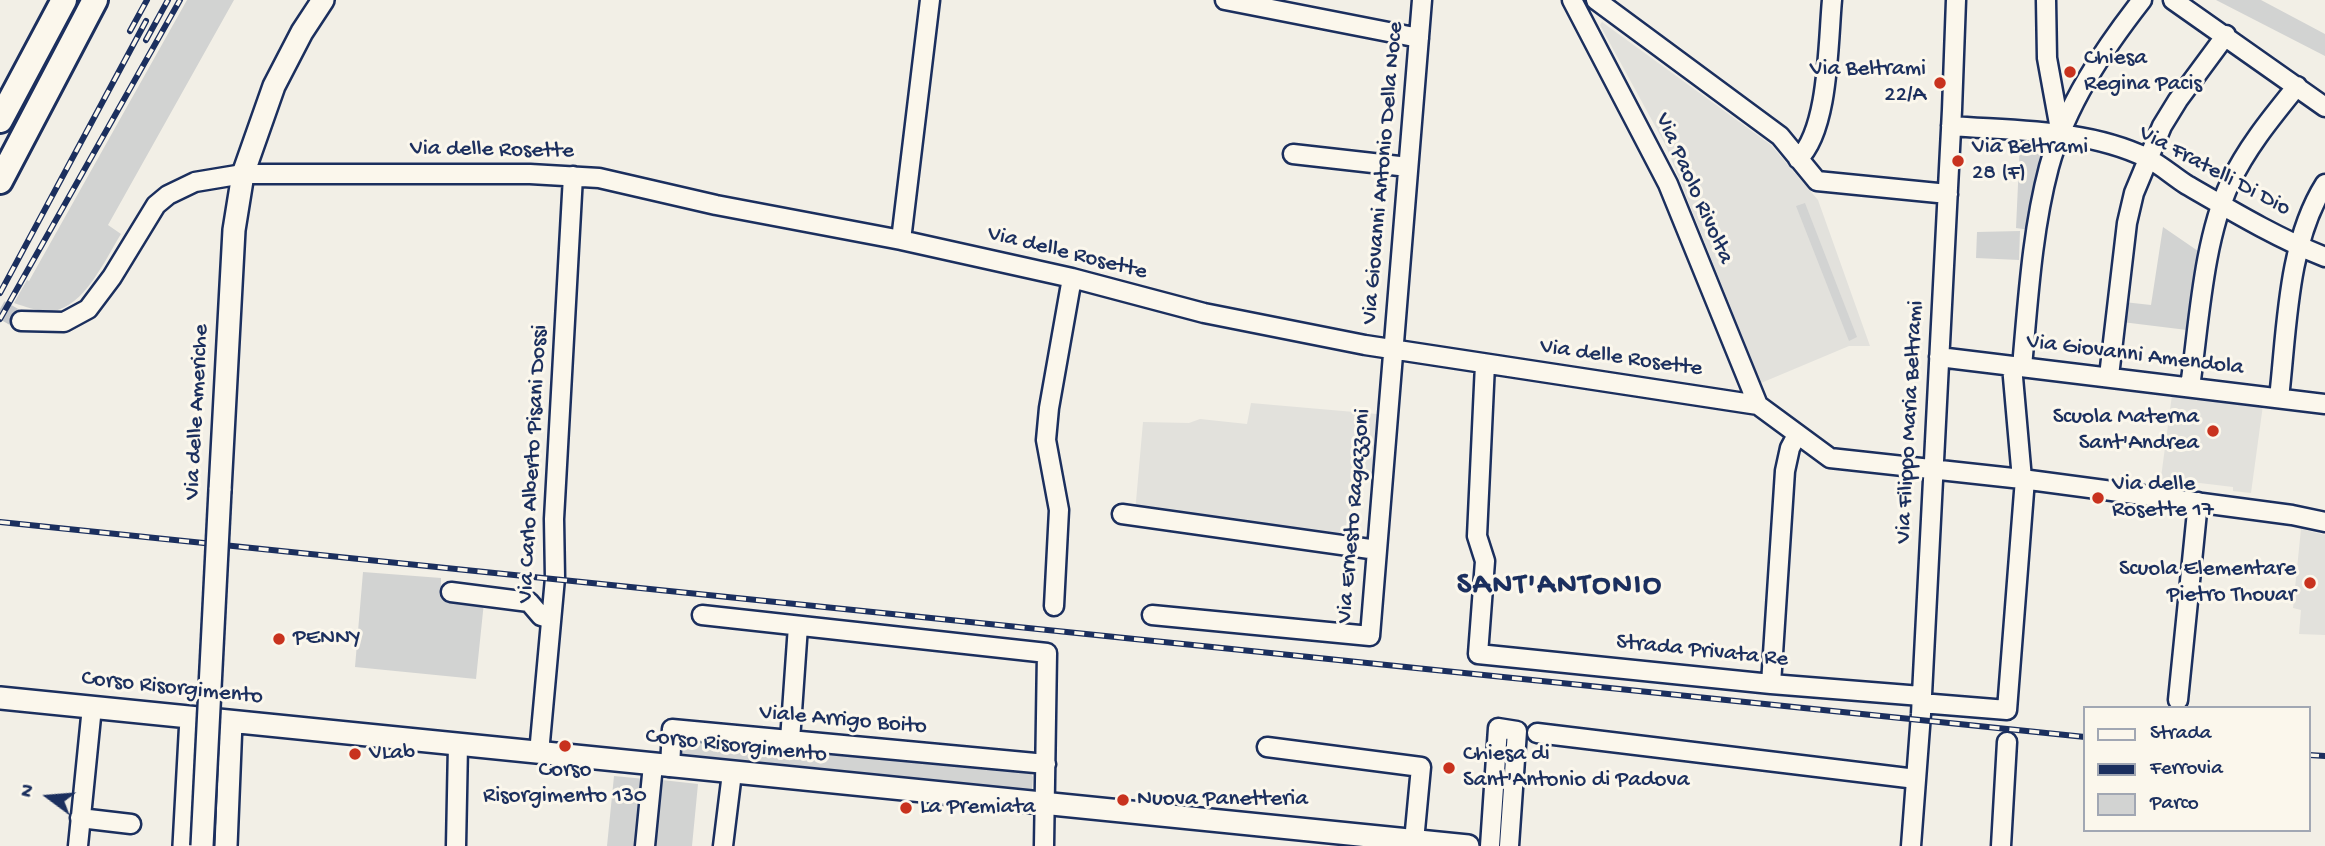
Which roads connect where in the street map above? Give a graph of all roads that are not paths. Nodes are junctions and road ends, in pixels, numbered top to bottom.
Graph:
1 (49, 0) edge
2 (64, 0) edge
3 (95, 0) edge
4 (323, 0) edge
5 (930, 0) edge
6 (1225, 0) edge
7 (1422, 0) edge
8 (1572, 0) edge
9 (1596, 0) edge
10 (1832, 0) edge
11 (1956, 0) edge
12 (2046, 0) edge
13 (2141, 0) edge
14 (2173, 0) edge
15 (2226, 35) junction
16 (1419, 38) junction
17 (2297, 86) junction
18 (0, 94) edge
19 (2325, 107) edge
20 (0, 120) edge
21 (1951, 127) junction
22 (2061, 135) junction
23 (1293, 154) dead end
24 (2147, 158) junction
25 (1798, 159) junction
26 (1408, 167) junction
27 (243, 174) junction
28 (573, 176) junction
29 (0, 181) edge
30 (2325, 184) edge
31 (1948, 194) junction
32 (2222, 204) junction
33 (901, 240) junction
34 (2299, 247) junction
35 (2325, 257) edge
36 (1072, 278) junction
37 (21, 321) tunnel mouth
38 (1394, 349) junction
39 (1939, 357) junction
40 (1485, 364) junction
41 (2017, 366) junction
42 (2109, 376) junction
43 (2190, 387) junction
44 (2279, 398) junction
45 (2325, 404) edge
46 (1758, 405) junction
47 (1797, 435) junction
48 (1934, 469) junction
49 (2023, 479) junction
50 (2198, 502) junction
51 (1122, 514) dead end
52 (2325, 522) edge
53 (1377, 550) junction
54 (451, 592) dead end
55 (1054, 606) dead end
56 (702, 615) dead end
57 (1152, 615) dead end
58 (551, 619) junction
59 (798, 626) junction
60 (1771, 684) junction
61 (0, 698) edge
62 (1921, 700) junction
63 (2178, 700) dead end
64 (92, 708) junction
65 (191, 718) junction
66 (231, 722) junction
67 (1537, 733) dead end
68 (790, 740) junction
69 (2007, 742) dead end
70 (458, 745) junction
71 (1267, 747) dead end
72 (539, 753) junction
73 (1046, 764) junction
74 (661, 766) junction
75 (732, 773) junction
76 (1916, 779) junction
77 (1046, 805) junction
78 (80, 818) junction
79 (131, 824) dead end
80 (1369, 841) edge
81 (1414, 841) junction
82 (78, 846) edge
83 (184, 846) edge
84 (202, 846) edge
85 (226, 846) edge
86 (456, 846) edge
87 (645, 846) edge
88 (723, 846) edge
89 (1044, 846) edge
90 (1460, 846) edge
91 (1490, 846) edge
92 (1509, 846) edge
93 (1911, 846) edge
94 (2000, 846) edge

1 - 18 highway
2 - 20 highway
3 - 29 highway
4 - 27 main road, Via delle Americhe
5 - 33 street
6 - 16 street
7 - 16 street, Via Giovanni Antonio Della Noce
8 - 46 street, Via Paolo Rivolta
9 - 25 street
10 - 25 street
11 - 21 street, Via Filippo Maria Beltrami
12 - 22 street
13 - 22 street
14 - 15 street
15 - 17 street
15 - 24 street
16 - 26 street, Via Giovanni Antonio Della Noce
17 - 19 street
17 - 32 street
21 - 22 street, Via Fratelli Di Dio
21 - 31 street, Via Filippo Maria Beltrami
22 - 24 street, Via Fratelli Di Dio
22 - 41 street
23 - 26 street
24 - 32 street, Via Fratelli Di Dio
24 - 42 street
25 - 31 street
26 - 38 street, Via Giovanni Antonio Della Noce
27 - 28 street, Via delle Rosette
27 - 37 street, Via delle Rosette
27 - 84 main road, Via delle Americhe, bridge
28 - 33 street, Via delle Rosette
28 - 58 street, Via Carlo Alberto Pisani Dossi
30 - 34 street
31 - 39 street, Via Filippo Maria Beltrami
32 - 34 street, Via Fratelli Di Dio
32 - 43 street
33 - 36 street, Via delle Rosette
34 - 35 street, Via Fratelli Di Dio
34 - 44 street
36 - 38 street, Via delle Rosette
36 - 55 street
38 - 40 street, Via delle Rosette
38 - 53 street, Via Ernesto Ragazzoni
39 - 41 street, Via Giovanni Amendola
39 - 48 street, Via Filippo Maria Beltrami
40 - 46 street, Via delle Rosette
40 - 60 street, Strada Privata Re
41 - 42 street, Via Giovanni Amendola
41 - 49 street
42 - 43 street, Via Giovanni Amendola
43 - 44 street, Via Giovanni Amendola
44 - 45 street, Via Giovanni Amendola
46 - 47 street, Via delle Rosette
47 - 48 street, Via delle Rosette
47 - 60 street
48 - 49 street, Via delle Rosette
48 - 62 street, Via Filippo Maria Beltrami
49 - 50 street, Via delle Rosette
49 - 62 street, Strada Privata Re
50 - 52 street, Via delle Rosette
50 - 63 street
51 - 53 street
53 - 57 street, Via Ernesto Ragazzoni
54 - 58 street
56 - 59 street
58 - 72 street, Via Carlo Alberto Pisani Dossi
59 - 68 street
59 - 73 street
60 - 62 street, Strada Privata Re
61 - 64 main road, Corso Risorgimento
62 - 76 street, Via Filippo Maria Beltrami
64 - 65 main road, Corso Risorgimento
64 - 78 street
65 - 66 main road, Corso Risorgimento
65 - 83 main road
66 - 70 main road, Corso Risorgimento
66 - 85 main road
67 - 76 street
68 - 73 street, Viale Arrigo Boito
68 - 74 street, Viale Arrigo Boito
69 - 94 street
70 - 72 main road, Corso Risorgimento
70 - 86 street
71 - 81 street
72 - 74 main road, Corso Risorgimento
73 - 77 street
74 - 75 main road, Corso Risorgimento
74 - 87 street
75 - 77 main road, Corso Risorgimento
75 - 88 street
76 - 93 street, Via Filippo Maria Beltrami
77 - 80 main road, Corso Risorgimento
77 - 89 street
78 - 79 street
78 - 82 street
80 - 81 main road, Corso Risorgimento
81 - 90 main road, Corso Risorgimento
91 - 92 street

